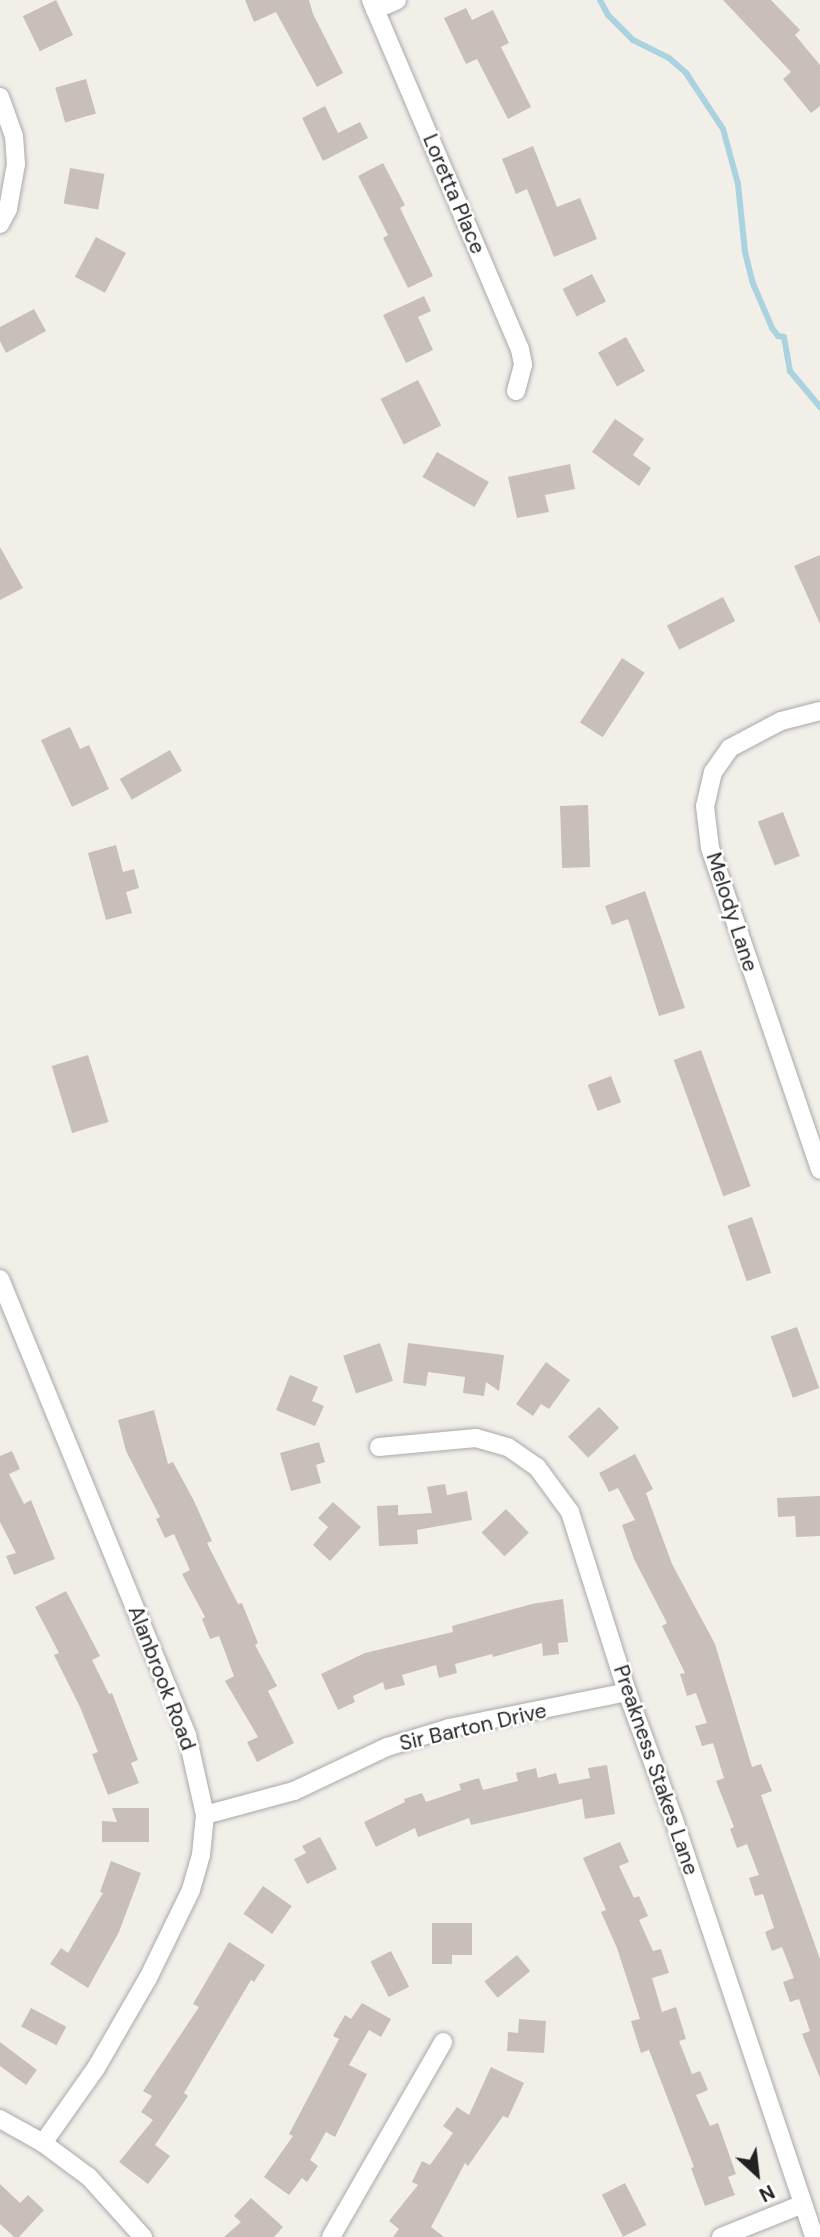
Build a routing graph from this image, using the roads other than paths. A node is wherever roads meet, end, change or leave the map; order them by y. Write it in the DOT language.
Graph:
graph roads {
  1 [pos="397,0"];
  2 [pos="373,5"];
  3 [pos="0,96"];
  4 [pos="0,224"];
  5 [pos="516,391"];
  6 [pos="820,711"];
  7 [pos="820,1170"];
  8 [pos="0,1279"];
  9 [pos="379,1447"];
  10 [pos="627,1692"];
  11 [pos="205,1815"];
  12 [pos="443,2042"];
  13 [pos="0,2119"];
  14 [pos="43,2143"];
  15 [pos="803,2204"];
  16 [pos="143,2237"];
  17 [pos="331,2237"];
  18 [pos="721,2237"];
  19 [pos="814,2237"];
  1 -- 2 [label="street"];
  2 -- 5 [label="street, Loretta Place"];
  3 -- 4 [label="street"];
  6 -- 7 [label="street, Melody Lane"];
  8 -- 11 [label="street, Alanbrook Road"];
  9 -- 10 [label="street, Preakness Stakes Lane"];
  10 -- 11 [label="street, Sir Barton Drive"];
  10 -- 15 [label="street, Preakness Stakes Lane"];
  11 -- 14 [label="street, Alanbrook Road"];
  12 -- 17 [label="street"];
  13 -- 14 [label="street"];
  14 -- 16 [label="street"];
  15 -- 18 [label="street"];
  15 -- 19 [label="street, Preakness Stakes Lane"];
}
